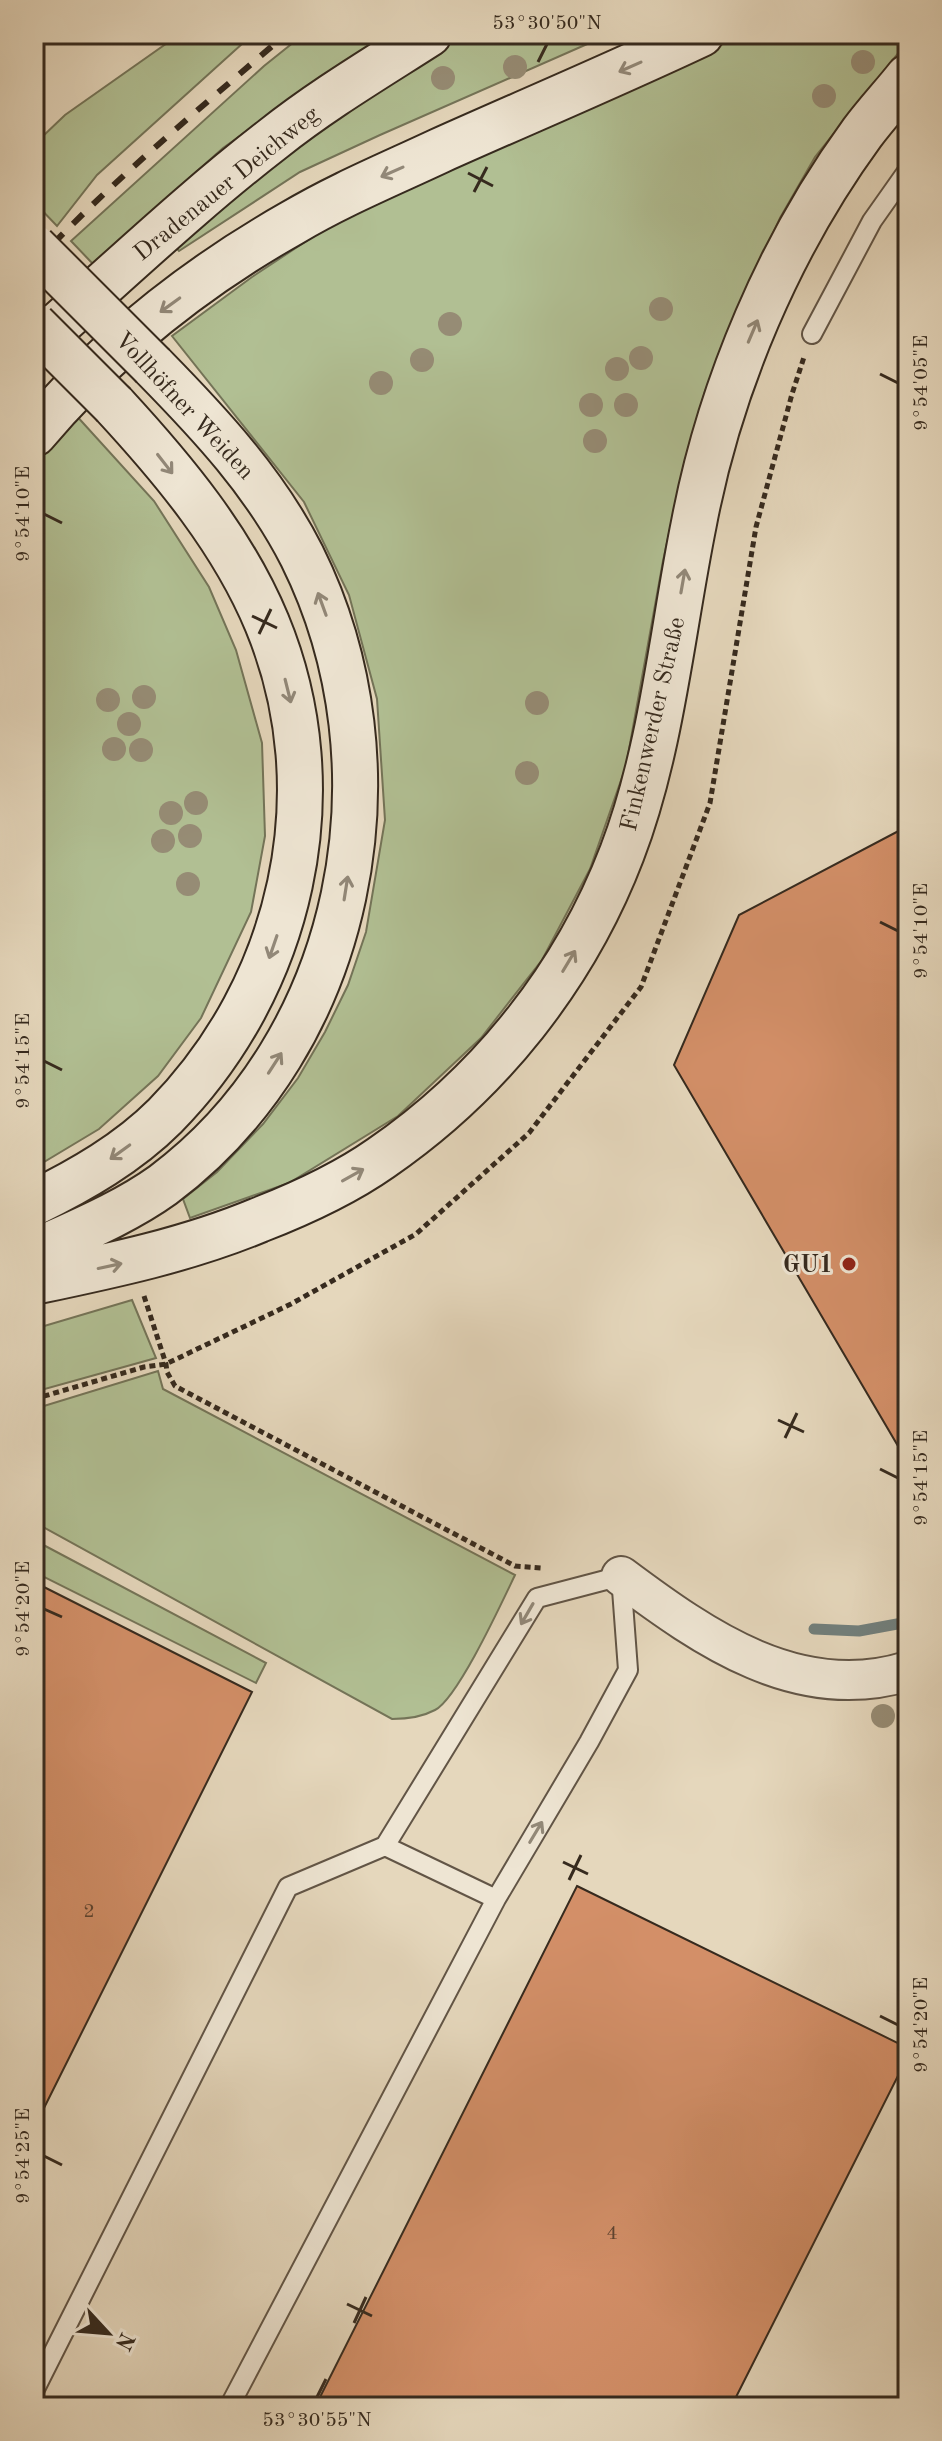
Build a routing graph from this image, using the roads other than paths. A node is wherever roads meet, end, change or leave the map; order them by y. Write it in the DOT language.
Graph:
graph roads {
  1 [pos="429,34"];
  2 [pos="701,34"];
  3 [pos="908,77"];
  4 [pos="908,170"];
  5 [pos="34,247"];
  6 [pos="34,325"];
  7 [pos="812,334"];
  8 [pos="34,346"];
  9 [pos="34,434"];
  10 [pos="34,1203"];
  11 [pos="34,1252"];
  12 [pos="34,1282"];
  13 [pos="621,1576"];
  14 [pos="908,1671"];
  15 [pos="385,1846"];
  16 [pos="496,1899"];
  17 [pos="34,2391"];
  18 [pos="229,2407"];
  1 -- 8 [label="main road, Dradenauer Deichweg"];
  2 -- 9 [label="main road, one-way"];
  12 -- 3 [label="main road, Finkenwerder Straße, one-way"];
  4 -- 7 [label="lane"];
  11 -- 5 [label="main road, Vollhöfner Weiden, one-way, bridge"];
  6 -- 10 [label="main road, one-way, bridge"];
  13 -- 14 [label="street"];
  13 -- 15 [label="lane, one-way"];
  16 -- 13 [label="lane, one-way"];
  15 -- 16 [label="lane"];
  15 -- 17 [label="lane"];
  16 -- 18 [label="lane"];
}
